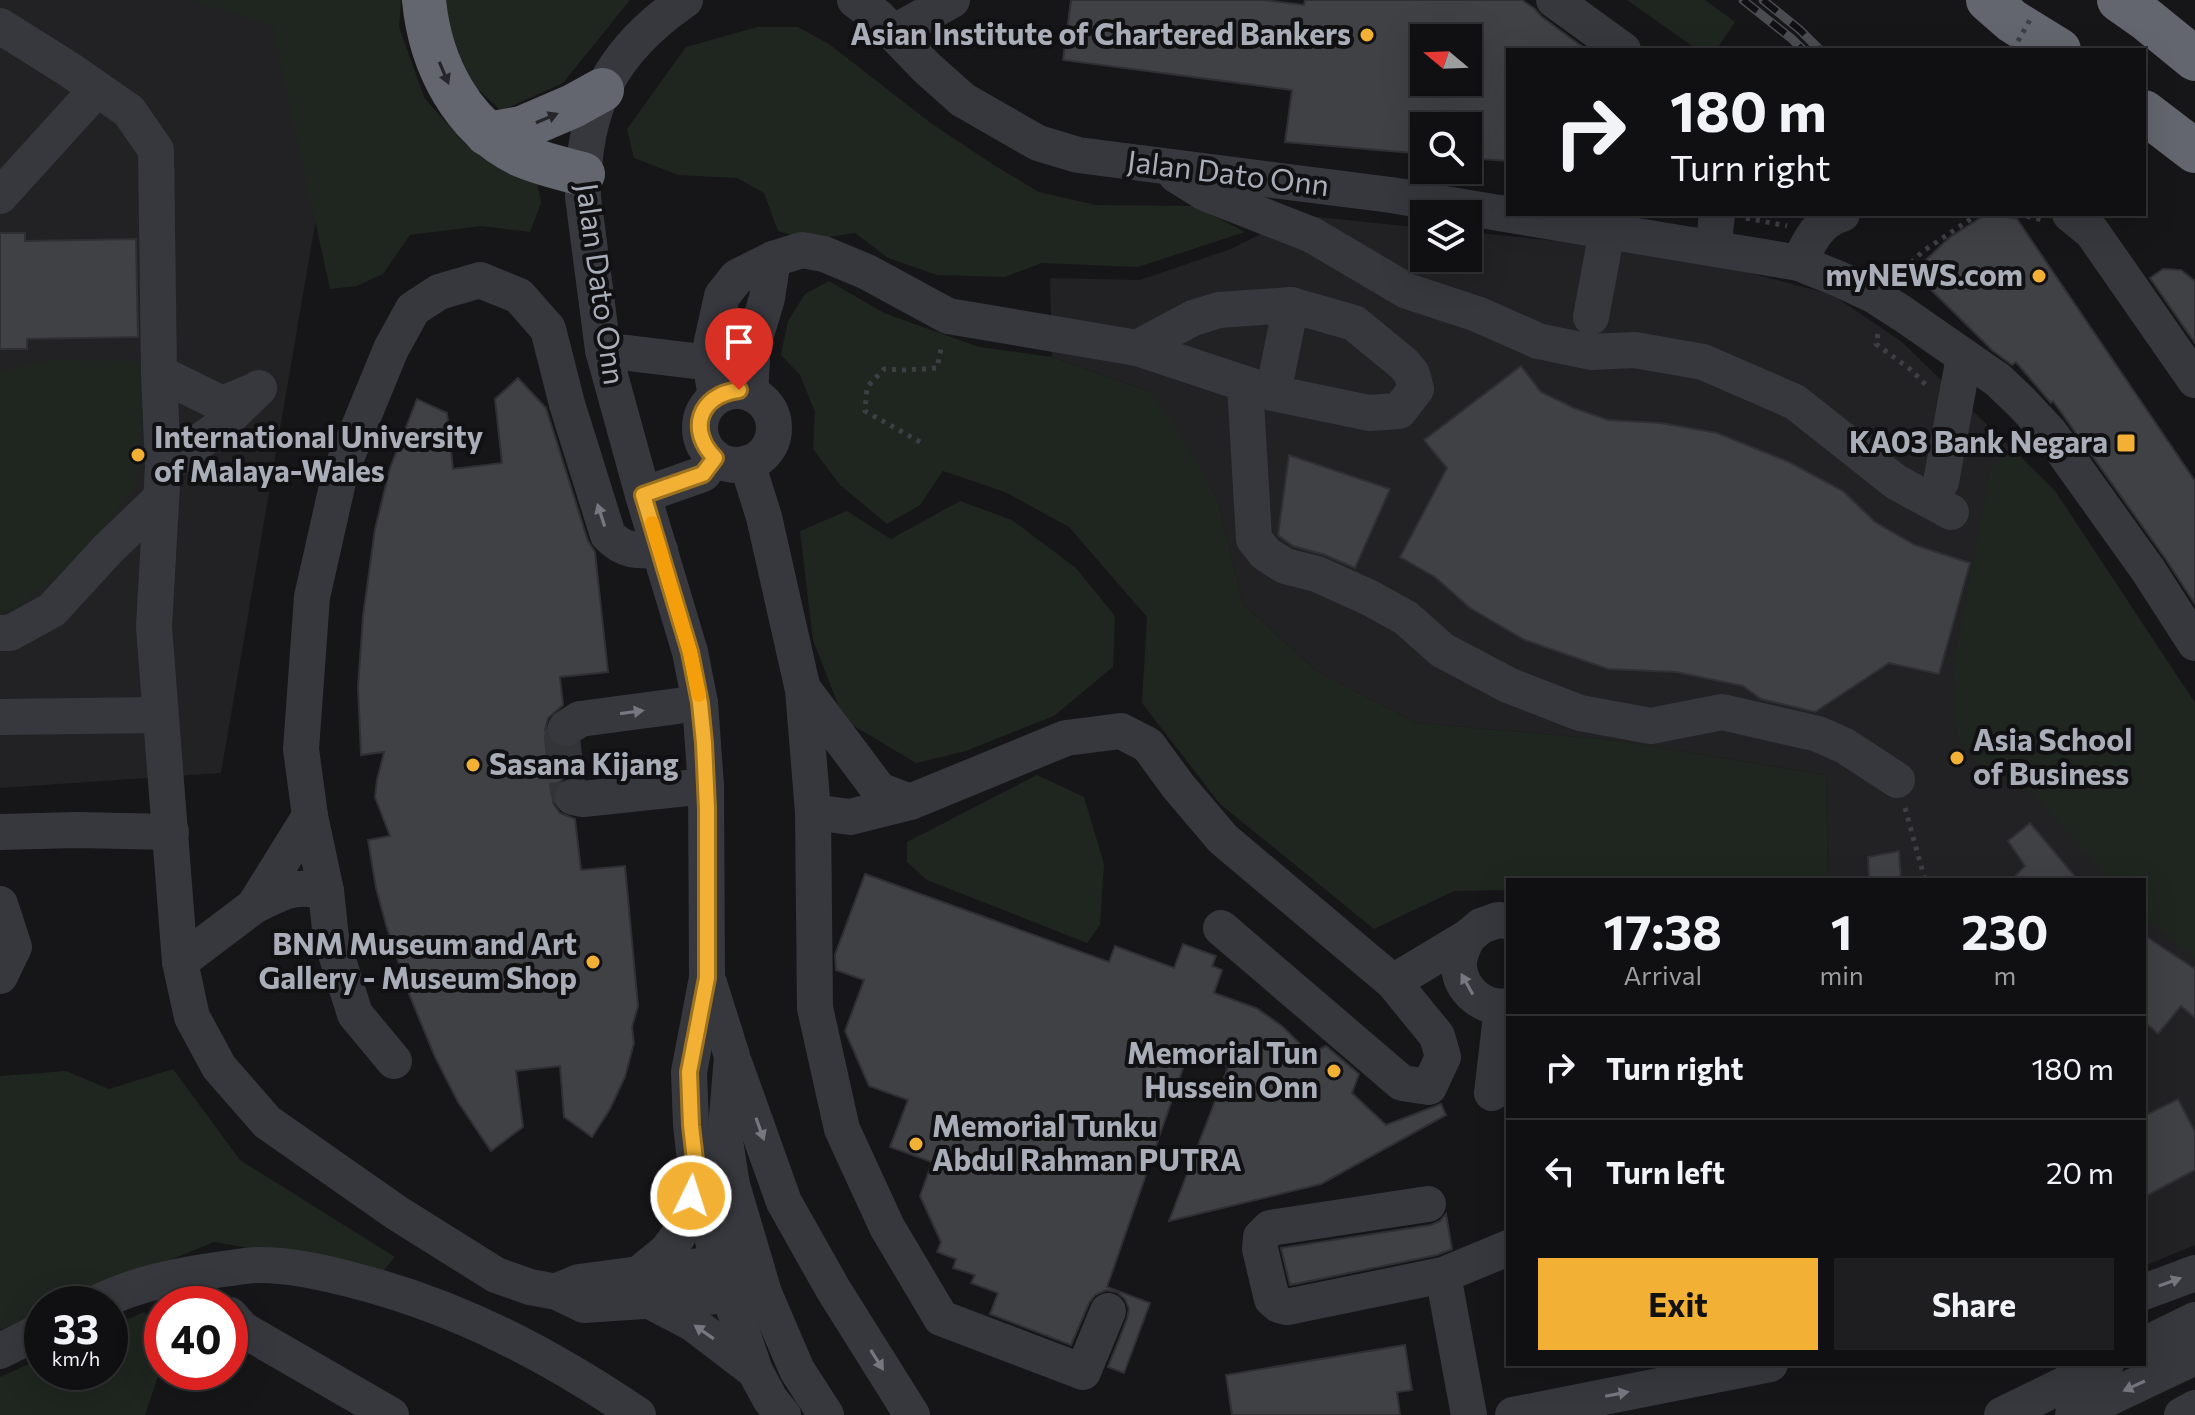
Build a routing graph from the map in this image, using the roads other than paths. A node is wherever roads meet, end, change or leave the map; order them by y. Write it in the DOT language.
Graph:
graph roads {
  1 [pos="424,0"];
  2 [pos="685,0"];
  3 [pos="855,0"];
  4 [pos="952,0"];
  5 [pos="1554,0"];
  6 [pos="1964,0"];
  7 [pos="2132,9"];
  8 [pos="0,26"];
  9 [pos="2021,28"];
  10 [pos="893,33"];
  11 [pos="1620,48"];
  12 [pos="2195,50"];
  13 [pos="2195,59"];
  14 [pos="97,89"];
  15 [pos="602,90"];
  16 [pos="2146,106"];
  17 [pos="2146,114"];
  18 [pos="487,134"];
  19 [pos="2195,138"];
  20 [pos="2195,151"];
  21 [pos="1161,166"];
  22 [pos="583,174"];
  23 [pos="0,196"];
  24 [pos="1506,214"];
  25 [pos="1517,216"];
  26 [pos="1835,216"];
  27 [pos="2072,216"];
  28 [pos="1607,231"];
  29 [pos="1716,232"];
  30 [pos="1799,263"];
  31 [pos="1291,305"];
  32 [pos="1591,317"];
  33 [pos="1137,348"];
  34 [pos="603,350"];
  35 [pos="1964,357"];
  36 [pos="159,373"];
  37 [pos="732,378"];
  38 [pos="2195,380"];
  39 [pos="1259,388"];
  40 [pos="615,392"];
  41 [pos="567,404"];
  42 [pos="731,461"];
  43 [pos="162,483"];
  44 [pos="643,495"];
  45 [pos="108,549"];
  46 [pos="660,550"];
  47 [pos="158,573"];
  48 [pos="0,633"];
  49 [pos="2195,643"];
  50 [pos="803,690"];
  51 [pos="700,703"];
  52 [pos="160,715"];
  53 [pos="0,717"];
  54 [pos="566,728"];
  55 [pos="1897,780"];
  56 [pos="706,786"];
  57 [pos="573,797"];
  58 [pos="910,802"];
  59 [pos="813,812"];
  60 [pos="310,816"];
  61 [pos="0,832"];
  62 [pos="171,832"];
  63 [pos="326,891"];
  64 [pos="0,904"];
  65 [pos="254,906"];
  66 [pos="1506,921"];
  67 [pos="1221,928"];
  68 [pos="1468,937"];
  69 [pos="180,962"];
  70 [pos="0,976"];
  71 [pos="707,978"];
  72 [pos="1393,982"];
  73 [pos="1505,1006"];
  74 [pos="732,1056"];
  75 [pos="394,1061"];
  76 [pos="1492,1093"];
  77 [pos="697,1178"];
  78 [pos="1428,1204"];
  79 [pos="1506,1249"];
  80 [pos="194,1273"];
  81 [pos="2195,1273"];
  82 [pos="1443,1275"];
  83 [pos="742,1278"];
  84 [pos="205,1286"];
  85 [pos="644,1287"];
  86 [pos="128,1290"];
  87 [pos="2146,1291"];
  88 [pos="1108,1311"];
  89 [pos="2195,1320"];
  90 [pos="248,1332"];
  91 [pos="24,1339"];
  92 [pos="2146,1344"];
  93 [pos="0,1351"];
  94 [pos="2195,1357"];
  95 [pos="1760,1366"];
  96 [pos="2102,1366"];
  97 [pos="769,1400"];
  98 [pos="2195,1408"];
  99 [pos="391,1415"];
  100 [pos="638,1415"];
  101 [pos="826,1415"];
  102 [pos="912,1415"];
  103 [pos="1469,1415"];
  104 [pos="1513,1415"];
  105 [pos="2002,1415"];
  106 [pos="2073,1415"];
  107 [pos="2182,1415"];
  1 -- 18 [label="highway, one-way"];
  2 -- 15 [label="street, Jalan Dato Onn"];
  3 -- 10 [label="street, Jalan Dato Onn"];
  4 -- 10 [label="street"];
  5 -- 11 [label="street"];
  6 -- 9 [label="highway"];
  7 -- 12 [label="highway"];
  7 -- 13 [label="highway"];
  8 -- 14 [label="street"];
  10 -- 21 [label="street, Jalan Dato Onn"];
  14 -- 23 [label="street"];
  14 -- 36 [label="street"];
  18 -- 15 [label="highway, one-way"];
  15 -- 22 [label="street, Jalan Dato Onn"];
  16 -- 19 [label="highway"];
  17 -- 20 [label="highway"];
  18 -- 22 [label="highway"];
  21 -- 24 [label="street, Jalan Dato Onn"];
  21 -- 35 [label="street"];
  22 -- 34 [label="street, Jalan Dato Onn"];
  25 -- 28 [label="street, Jalan Dato Onn"];
  26 -- 30 [label="street"];
  27 -- 38 [label="street"];
  28 -- 29 [label="street, Jalan Dato Onn"];
  28 -- 32 [label="street"];
  29 -- 30 [label="street, Jalan Dato Onn"];
  30 -- 35 [label="street, Jalan Dato Onn"];
  31 -- 33 [label="street"];
  31 -- 39 [label="street"];
  31 -- 39 [label="street"];
  33 -- 37 [label="street"];
  33 -- 39 [label="street"];
  34 -- 37 [label="street"];
  34 -- 40 [label="street, Jalan Dato Onn"];
  35 -- 49 [label="street, Jalan Dato Onn"];
  36 -- 43 [label="street"];
  36 -- 43 [label="street"];
  37 -- 42 [label="street"];
  37 -- 42 [label="street"];
  39 -- 55 [label="street"];
  40 -- 41 [label="street"];
  40 -- 44 [label="street, Jalan Dato Onn"];
  46 -- 41 [label="street, one-way"];
  41 -- 60 [label="street"];
  42 -- 44 [label="street"];
  42 -- 50 [label="street"];
  43 -- 45 [label="street"];
  43 -- 47 [label="street"];
  44 -- 46 [label="street, Jalan Dato Onn"];
  45 -- 47 [label="street"];
  45 -- 48 [label="street"];
  46 -- 51 [label="street, Jalan Dato Onn"];
  47 -- 52 [label="street"];
  50 -- 58 [label="street"];
  50 -- 59 [label="street"];
  54 -- 51 [label="street, one-way"];
  51 -- 56 [label="street, Jalan Dato Onn"];
  52 -- 53 [label="street"];
  52 -- 62 [label="street"];
  56 -- 57 [label="street"];
  56 -- 71 [label="street, Jalan Dato Onn"];
  58 -- 59 [label="street"];
  58 -- 72 [label="street"];
  59 -- 88 [label="street"];
  60 -- 63 [label="street"];
  60 -- 65 [label="street"];
  61 -- 62 [label="street"];
  62 -- 69 [label="street"];
  63 -- 65 [label="street"];
  63 -- 75 [label="street"];
  64 -- 70 [label="street"];
  65 -- 69 [label="street"];
  66 -- 68 [label="street"];
  67 -- 72 [label="street"];
  68 -- 72 [label="street"];
  73 -- 68 [label="street, one-way"];
  69 -- 85 [label="street"];
  71 -- 74 [label="street, Jalan Dato Onn"];
  71 -- 77 [label="street, Jalan Dato Onn"];
  73 -- 76 [label="street"];
  74 -- 83 [label="street, Jalan Dato Onn"];
  74 -- 102 [label="street, one-way"];
  77 -- 83 [label="street, Jalan Dato Onn"];
  77 -- 85 [label="street"];
  78 -- 82 [label="street"];
  79 -- 82 [label="street"];
  80 -- 84 [label="street"];
  80 -- 86 [label="street"];
  80 -- 100 [label="street"];
  87 -- 81 [label="street, one-way"];
  82 -- 103 [label="street"];
  83 -- 85 [label="street"];
  83 -- 97 [label="street"];
  83 -- 101 [label="street"];
  97 -- 85 [label="street, one-way"];
  89 -- 92 [label="street"];
  90 -- 99 [label="street"];
  91 -- 93 [label="street"];
  94 -- 106 [label="street, one-way"];
  104 -- 95 [label="street, one-way"];
  96 -- 105 [label="street"];
  98 -- 107 [label="street"];
}
